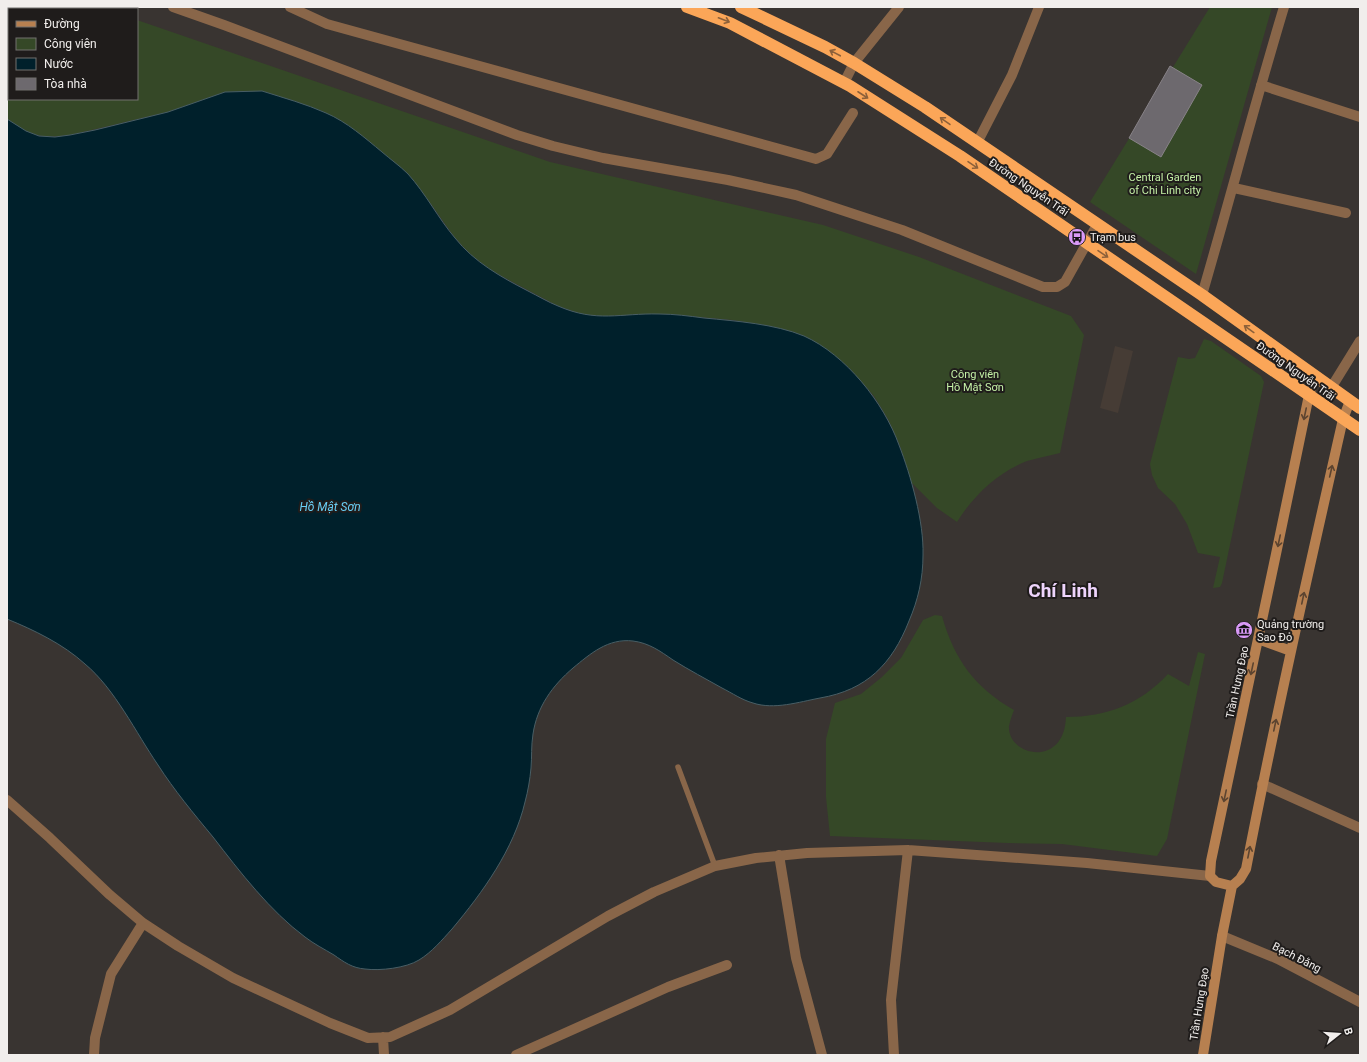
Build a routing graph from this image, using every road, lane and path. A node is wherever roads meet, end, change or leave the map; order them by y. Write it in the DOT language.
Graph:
graph roads {
  1 [pos="173,7"];
  2 [pos="290,7"];
  3 [pos="687,7"];
  4 [pos="741,7"];
  5 [pos="899,7"];
  6 [pos="1039,7"];
  7 [pos="1284,7"];
  8 [pos="854,63"];
  9 [pos="844,83"];
  10 [pos="1261,84"];
  11 [pos="853,113"];
  12 [pos="1360,117"];
  13 [pos="977,143"];
  14 [pos="1234,188"];
  15 [pos="1346,212"];
  16 [pos="1097,225"];
  17 [pos="1087,243"];
  18 [pos="1202,295"];
  19 [pos="1360,341"];
  20 [pos="1315,376"];
  21 [pos="1331,388"];
  22 [pos="1309,395"];
  23 [pos="1350,401"];
  24 [pos="1360,408"];
  25 [pos="1343,419"];
  26 [pos="1360,430"];
  27 [pos="1258,639"];
  28 [pos="1291,651"];
  29 [pos="678,767"];
  30 [pos="1262,784"];
  31 [pos="7,800"];
  32 [pos="1360,828"];
  33 [pos="908,850"];
  34 [pos="779,855"];
  35 [pos="715,866"];
  36 [pos="1210,876"];
  37 [pos="1232,886"];
  38 [pos="144,923"];
  39 [pos="1222,936"];
  40 [pos="727,965"];
  41 [pos="1360,1002"];
  42 [pos="383,1037"];
  43 [pos="94,1055"];
  44 [pos="384,1055"];
  45 [pos="516,1055"];
  46 [pos="822,1055"];
  47 [pos="894,1055"];
  48 [pos="1203,1055"];
  1 -- 17 [label="street"];
  2 -- 11 [label="street"];
  3 -- 9 [label="highway, Đường Nguyễn Trãi, one-way"];
  8 -- 4 [label="highway, Đường Nguyễn Trãi, one-way"];
  5 -- 8 [label="street"];
  6 -- 13 [label="street"];
  7 -- 10 [label="street"];
  8 -- 9 [label="street"];
  13 -- 8 [label="highway, Đường Nguyễn Trãi, one-way"];
  9 -- 17 [label="highway, Đường Nguyễn Trãi, one-way"];
  10 -- 12 [label="street"];
  10 -- 14 [label="street"];
  13 -- 16 [label="highway, Đường Nguyễn Trãi"];
  14 -- 15 [label="street"];
  14 -- 18 [label="street"];
  16 -- 17 [label="street"];
  16 -- 18 [label="highway, Đường Nguyễn Trãi"];
  17 -- 22 [label="highway, Đường Nguyễn Trãi, one-way"];
  20 -- 18 [label="highway, Đường Nguyễn Trãi, one-way"];
  19 -- 21 [label="street"];
  20 -- 21 [label="highway, Đường Nguyễn Trãi"];
  20 -- 22 [label="street, Trần Hưng Đạo"];
  21 -- 23 [label="highway, Đường Nguyễn Trãi"];
  22 -- 25 [label="highway, Đường Nguyễn Trãi"];
  22 -- 27 [label="street, Trần Hưng Đạo, one-way"];
  23 -- 24 [label="highway, Đường Nguyễn Trãi"];
  23 -- 25 [label="street"];
  25 -- 26 [label="highway, Đường Nguyễn Trãi"];
  28 -- 25 [label="street, one-way"];
  27 -- 28 [label="street"];
  27 -- 36 [label="street, Trần Hưng Đạo, one-way"];
  30 -- 28 [label="street, one-way"];
  29 -- 35 [label="lane"];
  30 -- 32 [label="street"];
  37 -- 30 [label="street, one-way"];
  31 -- 38 [label="street"];
  33 -- 34 [label="street"];
  33 -- 36 [label="street"];
  33 -- 47 [label="street"];
  34 -- 35 [label="street"];
  34 -- 46 [label="street"];
  35 -- 42 [label="street"];
  36 -- 37 [label="street"];
  37 -- 39 [label="street, Trần Hưng Đạo"];
  38 -- 42 [label="street"];
  38 -- 43 [label="street"];
  39 -- 41 [label="street, Bạch Đằng"];
  39 -- 48 [label="street, Trần Hưng Đạo"];
  40 -- 45 [label="street"];
  42 -- 44 [label="street"];
}
